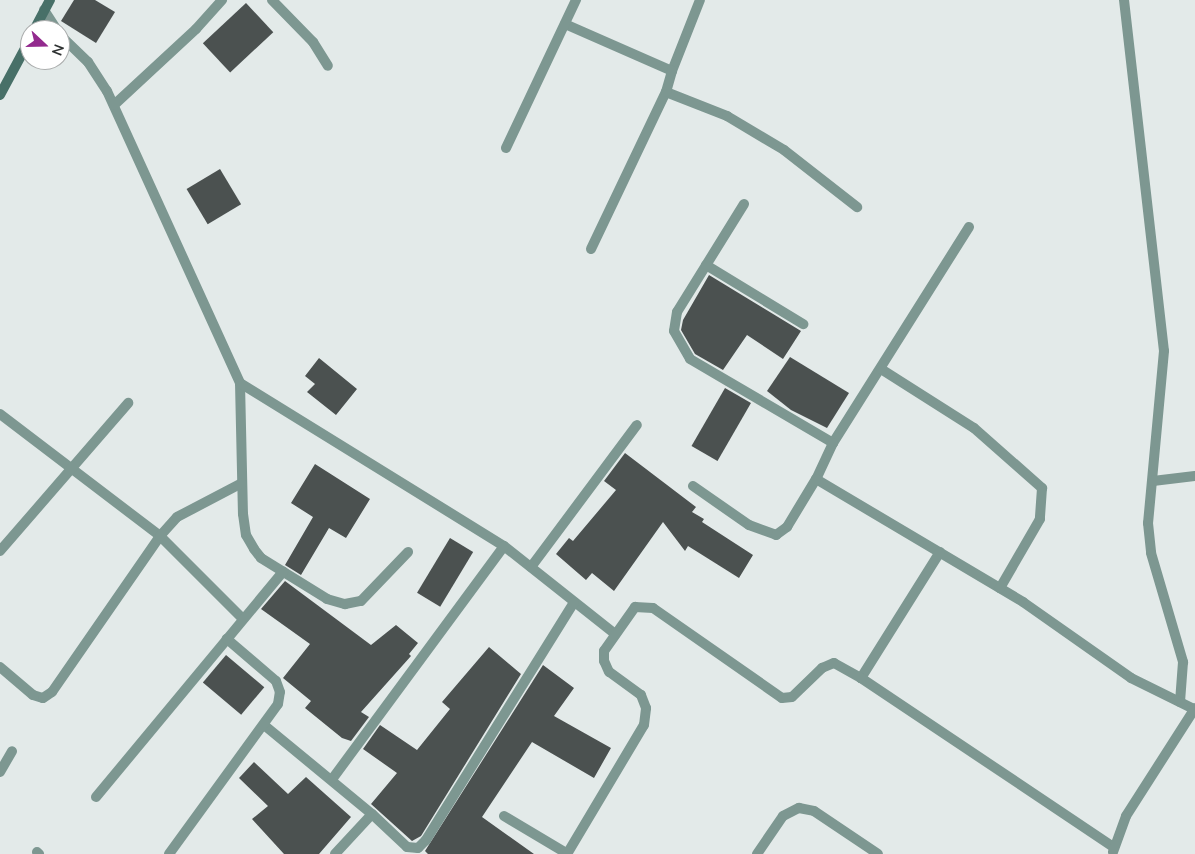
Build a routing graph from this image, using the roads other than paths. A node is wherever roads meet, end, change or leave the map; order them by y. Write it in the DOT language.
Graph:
graph roads {
  1 [pos="50,0"];
  2 [pos="222,0"];
  3 [pos="272,0"];
  4 [pos="576,0"];
  5 [pos="700,0"];
  6 [pos="1124,0"];
  7 [pos="44,10"];
  8 [pos="39,20"];
  9 [pos="50,20"];
  10 [pos="565,24"];
  11 [pos="70,45"];
  12 [pos="20,57"];
  13 [pos="328,66"];
  14 [pos="672,71"];
  15 [pos="666,92"];
  16 [pos="0,94"];
  17 [pos="114,105"];
  18 [pos="506,148"];
  19 [pos="744,204"];
  20 [pos="857,207"];
  21 [pos="969,227"];
  22 [pos="591,249"];
  23 [pos="706,265"];
  24 [pos="804,324"];
  25 [pos="881,369"];
  26 [pos="240,383"];
  27 [pos="128,403"];
  28 [pos="0,414"];
  29 [pos="637,425"];
  30 [pos="833,443"];
  31 [pos="72,467"];
  32 [pos="1195,476"];
  33 [pos="816,479"];
  34 [pos="1152,481"];
  35 [pos="242,483"];
  36 [pos="693,486"];
  37 [pos="160,536"];
  38 [pos="504,546"];
  39 [pos="0,551"];
  40 [pos="408,552"];
  41 [pos="940,552"];
  42 [pos="531,567"];
  43 [pos="283,572"];
  44 [pos="1000,588"];
  45 [pos="574,602"];
  46 [pos="243,619"];
  47 [pos="615,634"];
  48 [pos="227,639"];
  49 [pos="0,667"];
  50 [pos="861,678"];
  51 [pos="1180,702"];
  52 [pos="1194,708"];
  53 [pos="264,725"];
  54 [pos="12,751"];
  55 [pos="0,772"];
  56 [pos="332,778"];
  57 [pos="96,797"];
  58 [pos="372,814"];
  59 [pos="504,816"];
  60 [pos="409,850"];
  61 [pos="1113,851"];
  62 [pos="169,854"];
  63 [pos="335,854"];
  64 [pos="566,854"];
  65 [pos="758,854"];
  66 [pos="878,854"];
  1 -- 7 [label="street"];
  2 -- 17 [label="street"];
  3 -- 13 [label="street"];
  4 -- 10 [label="street"];
  5 -- 14 [label="street"];
  6 -- 34 [label="street"];
  7 -- 8 [label="street"];
  7 -- 9 [label="street"];
  10 -- 14 [label="street"];
  10 -- 18 [label="street"];
  11 -- 17 [label="street"];
  12 -- 16 [label="street"];
  14 -- 15 [label="street"];
  15 -- 20 [label="street"];
  15 -- 22 [label="street"];
  17 -- 26 [label="street"];
  19 -- 23 [label="street"];
  21 -- 25 [label="street"];
  23 -- 24 [label="street"];
  23 -- 30 [label="street"];
  25 -- 30 [label="street"];
  25 -- 44 [label="street"];
  26 -- 35 [label="street"];
  26 -- 38 [label="street"];
  27 -- 31 [label="street"];
  28 -- 31 [label="street"];
  29 -- 42 [label="street"];
  30 -- 33 [label="street"];
  31 -- 37 [label="street"];
  31 -- 39 [label="street"];
  32 -- 34 [label="street"];
  33 -- 36 [label="street"];
  33 -- 41 [label="street"];
  34 -- 51 [label="street"];
  35 -- 37 [label="street"];
  35 -- 43 [label="street"];
  37 -- 46 [label="street"];
  37 -- 49 [label="street"];
  38 -- 42 [label="street"];
  38 -- 56 [label="street"];
  40 -- 43 [label="street"];
  41 -- 44 [label="street"];
  41 -- 50 [label="street"];
  42 -- 45 [label="street"];
  43 -- 46 [label="street"];
  44 -- 51 [label="street"];
  45 -- 47 [label="street"];
  45 -- 60 [label="street"];
  46 -- 48 [label="street"];
  47 -- 50 [label="street"];
  47 -- 64 [label="street"];
  48 -- 53 [label="street"];
  48 -- 57 [label="street"];
  50 -- 61 [label="street"];
  51 -- 52 [label="street"];
  52 -- 61 [label="street"];
  53 -- 56 [label="street"];
  53 -- 62 [label="street"];
  54 -- 55 [label="street"];
  56 -- 58 [label="street"];
  58 -- 60 [label="street"];
  58 -- 63 [label="street"];
  59 -- 64 [label="street"];
  65 -- 66 [label="street"];
}
